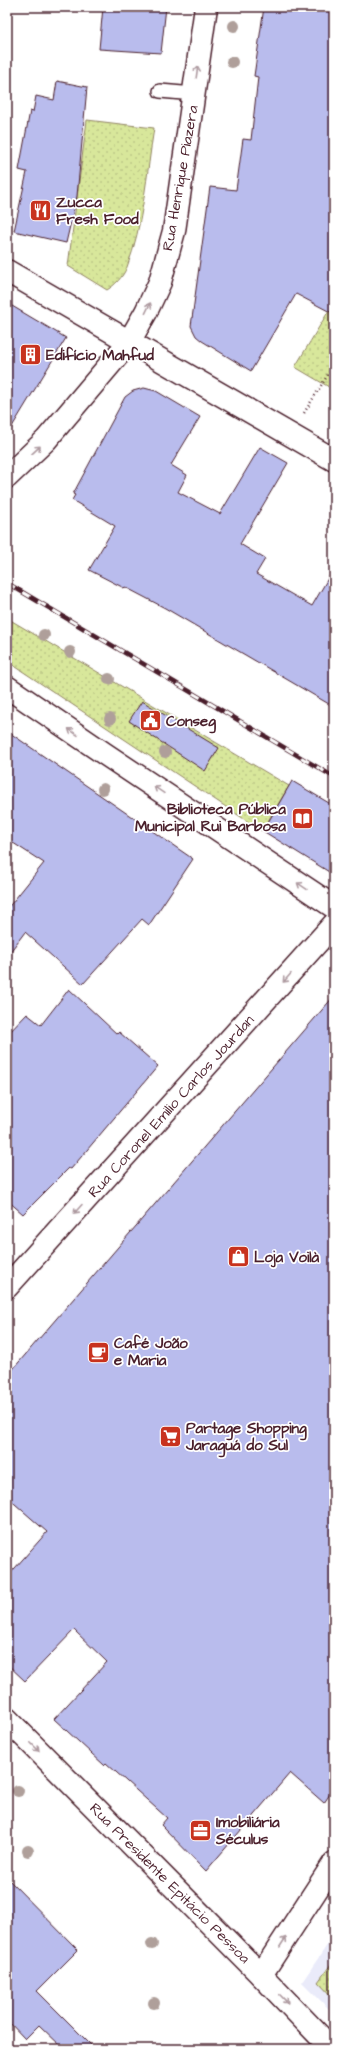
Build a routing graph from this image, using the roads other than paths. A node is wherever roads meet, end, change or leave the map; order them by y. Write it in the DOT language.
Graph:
graph roads {
  1 [pos="206,7"];
  2 [pos="160,91"];
  3 [pos="194,94"];
  4 [pos="7,271"];
  5 [pos="128,342"];
  6 [pos="334,460"];
  7 [pos="7,477"];
  8 [pos="7,686"];
  9 [pos="334,908"];
  10 [pos="334,924"];
  11 [pos="7,1287"];
  12 [pos="7,1720"];
  13 [pos="334,1863"];
  14 [pos="261,1975"];
  15 [pos="332,2049"];
  3 -- 1 [label="main road, Rua Henrique Piazera, one-way"];
  2 -- 3 [label="lane"];
  5 -- 3 [label="main road, Rua Henrique Piazera, one-way"];
  4 -- 5 [label="main road"];
  5 -- 6 [label="main road"];
  7 -- 5 [label="main road, Rua Henrique Piazera, one-way"];
  9 -- 8 [label="main road, one-way"];
  10 -- 11 [label="main road, Rua Coronel Emilio Carlos Jourdan, one-way"];
  12 -- 14 [label="main road, Rua Presidente Epitácio Pessoa, one-way"];
  14 -- 13 [label="main road, one-way"];
  14 -- 15 [label="main road, Rua Presidente Epitácio Pessoa, one-way"];
}
